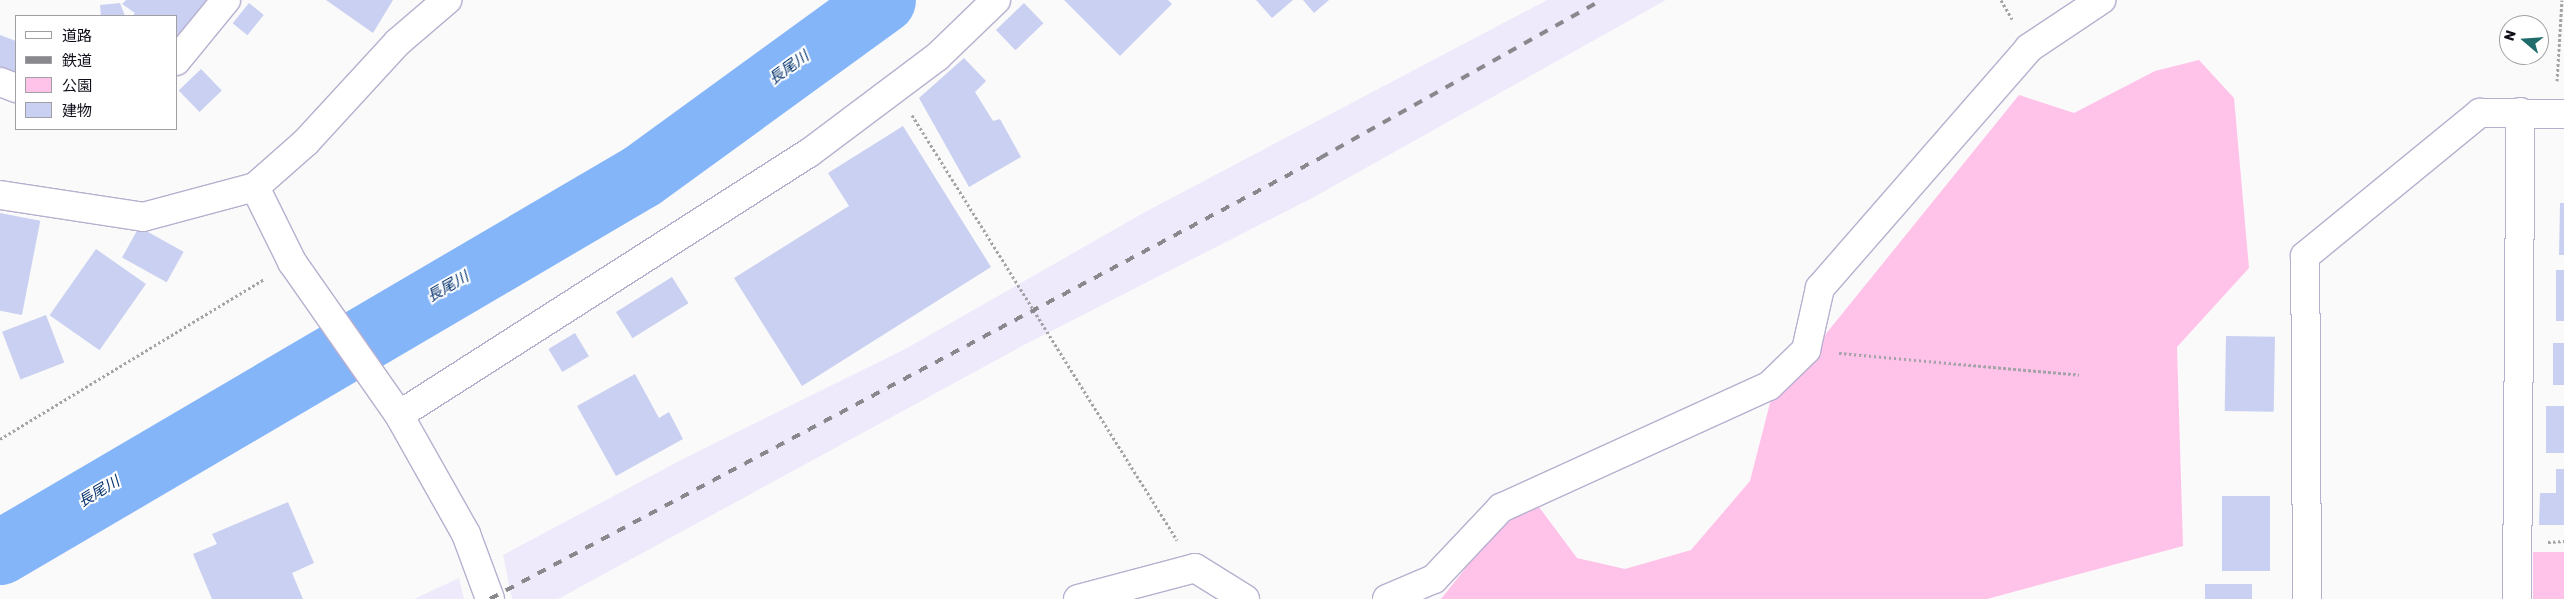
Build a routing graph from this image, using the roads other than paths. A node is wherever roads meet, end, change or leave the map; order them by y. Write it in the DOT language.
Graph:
graph roads {
  1 [pos="226,0"];
  2 [pos="447,0"];
  3 [pos="996,0"];
  4 [pos="2101,0"];
  5 [pos="178,59"];
  6 [pos="0,82"];
  7 [pos="15,88"];
  8 [pos="2520,112"];
  9 [pos="2560,114"];
  10 [pos="255,187"];
  11 [pos="0,196"];
  12 [pos="399,415"];
  13 [pos="490,599"];
  14 [pos="1078,599"];
  15 [pos="1245,599"];
  16 [pos="1387,599"];
  17 [pos="2307,599"];
  18 [pos="2517,599"];
  1 -- 5 [label="street"];
  2 -- 10 [label="street"];
  3 -- 12 [label="street"];
  4 -- 16 [label="street"];
  6 -- 7 [label="street"];
  8 -- 9 [label="street"];
  8 -- 17 [label="street"];
  8 -- 18 [label="street"];
  10 -- 11 [label="street"];
  10 -- 12 [label="street"];
  12 -- 13 [label="street"];
  14 -- 15 [label="street"];
}
